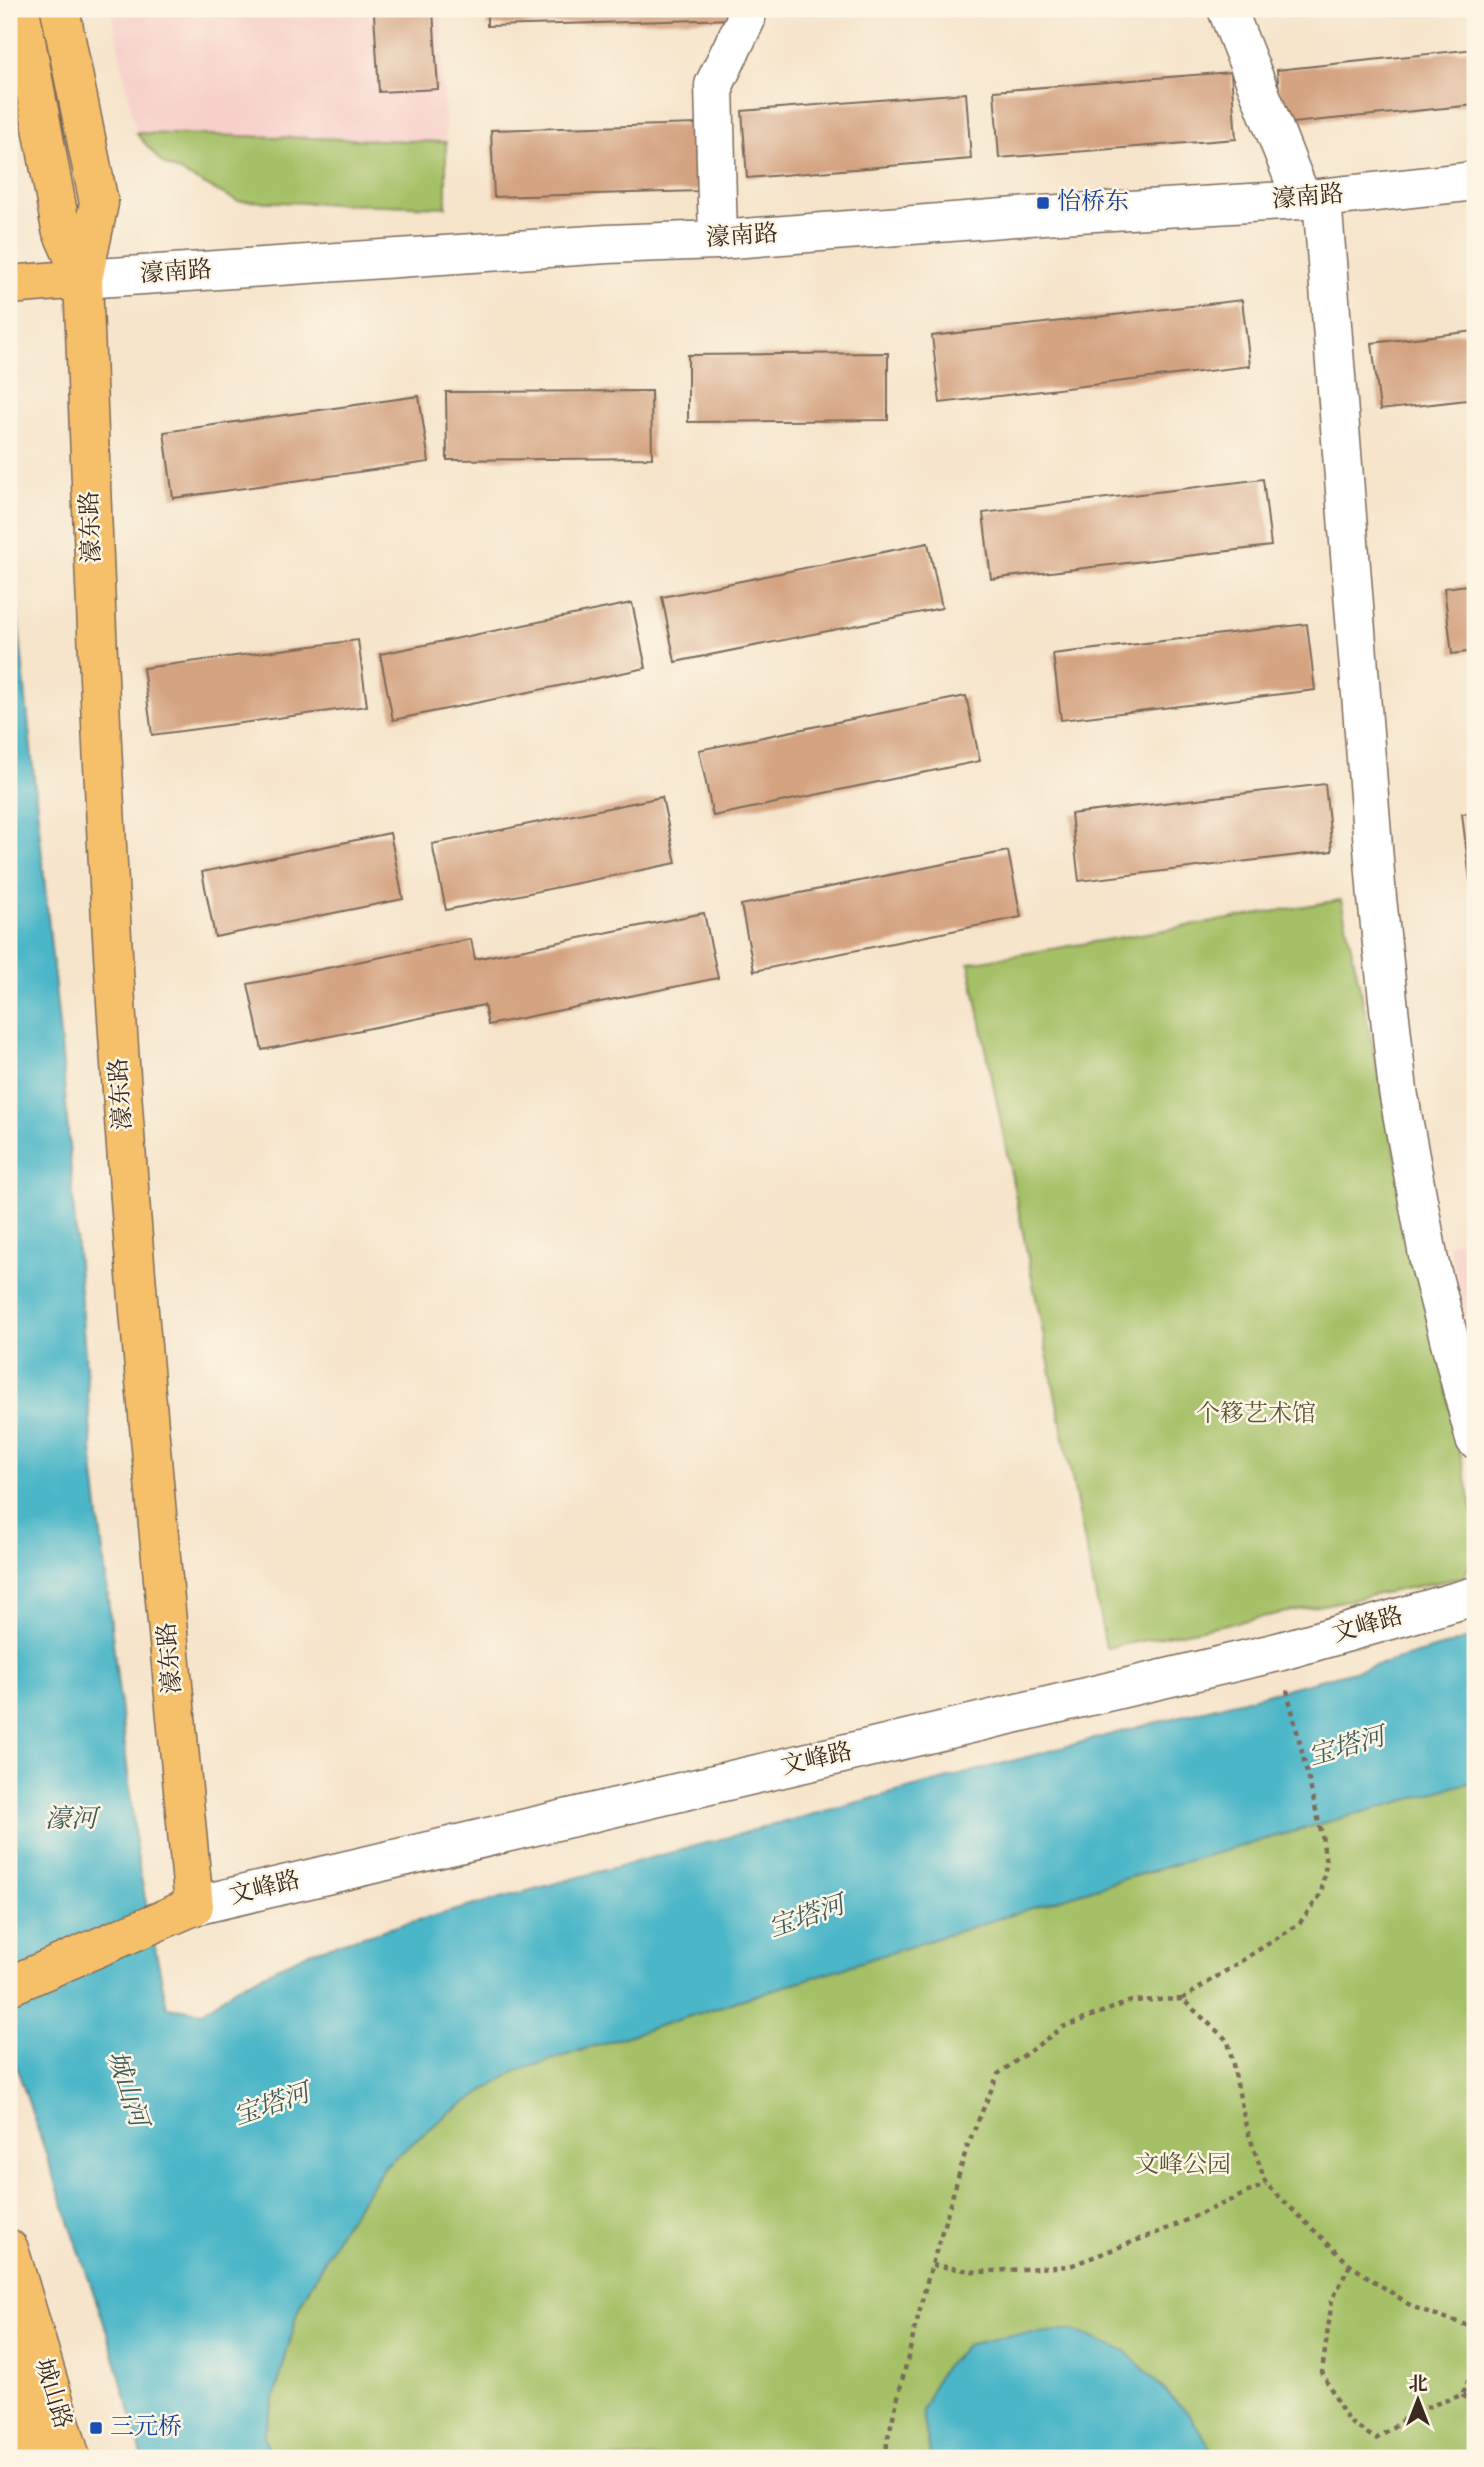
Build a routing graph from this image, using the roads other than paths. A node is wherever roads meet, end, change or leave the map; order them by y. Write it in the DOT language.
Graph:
graph roads {
  1 [pos="20,9"];
  2 [pos="60,9"];
  3 [pos="745,9"];
  4 [pos="1227,9"];
  5 [pos="1475,181"];
  6 [pos="1312,199"];
  7 [pos="718,240"];
  8 [pos="83,279"];
  9 [pos="9,285"];
  10 [pos="1475,1439"];
  11 [pos="1475,1596"];
  12 [pos="194,1906"];
  13 [pos="9,1986"];
  14 [pos="9,2249"];
  15 [pos="9,2357"];
  16 [pos="36,2458"];
  17 [pos="71,2458"];
  1 -- 8 [label="main road, 濠东路"];
  2 -- 8 [label="main road, 濠东路"];
  3 -- 7 [label="street"];
  4 -- 6 [label="street"];
  5 -- 6 [label="street, 濠南路"];
  6 -- 7 [label="street, 濠南路"];
  6 -- 10 [label="street"];
  7 -- 8 [label="street, 濠南路"];
  8 -- 9 [label="main road, 濠南路"];
  8 -- 12 [label="main road, 濠东路"];
  11 -- 12 [label="street, 文峰路"];
  12 -- 13 [label="main road, 文峰路"];
  14 -- 17 [label="main road, 城山路"];
  15 -- 16 [label="main road, 城山路"];
}
